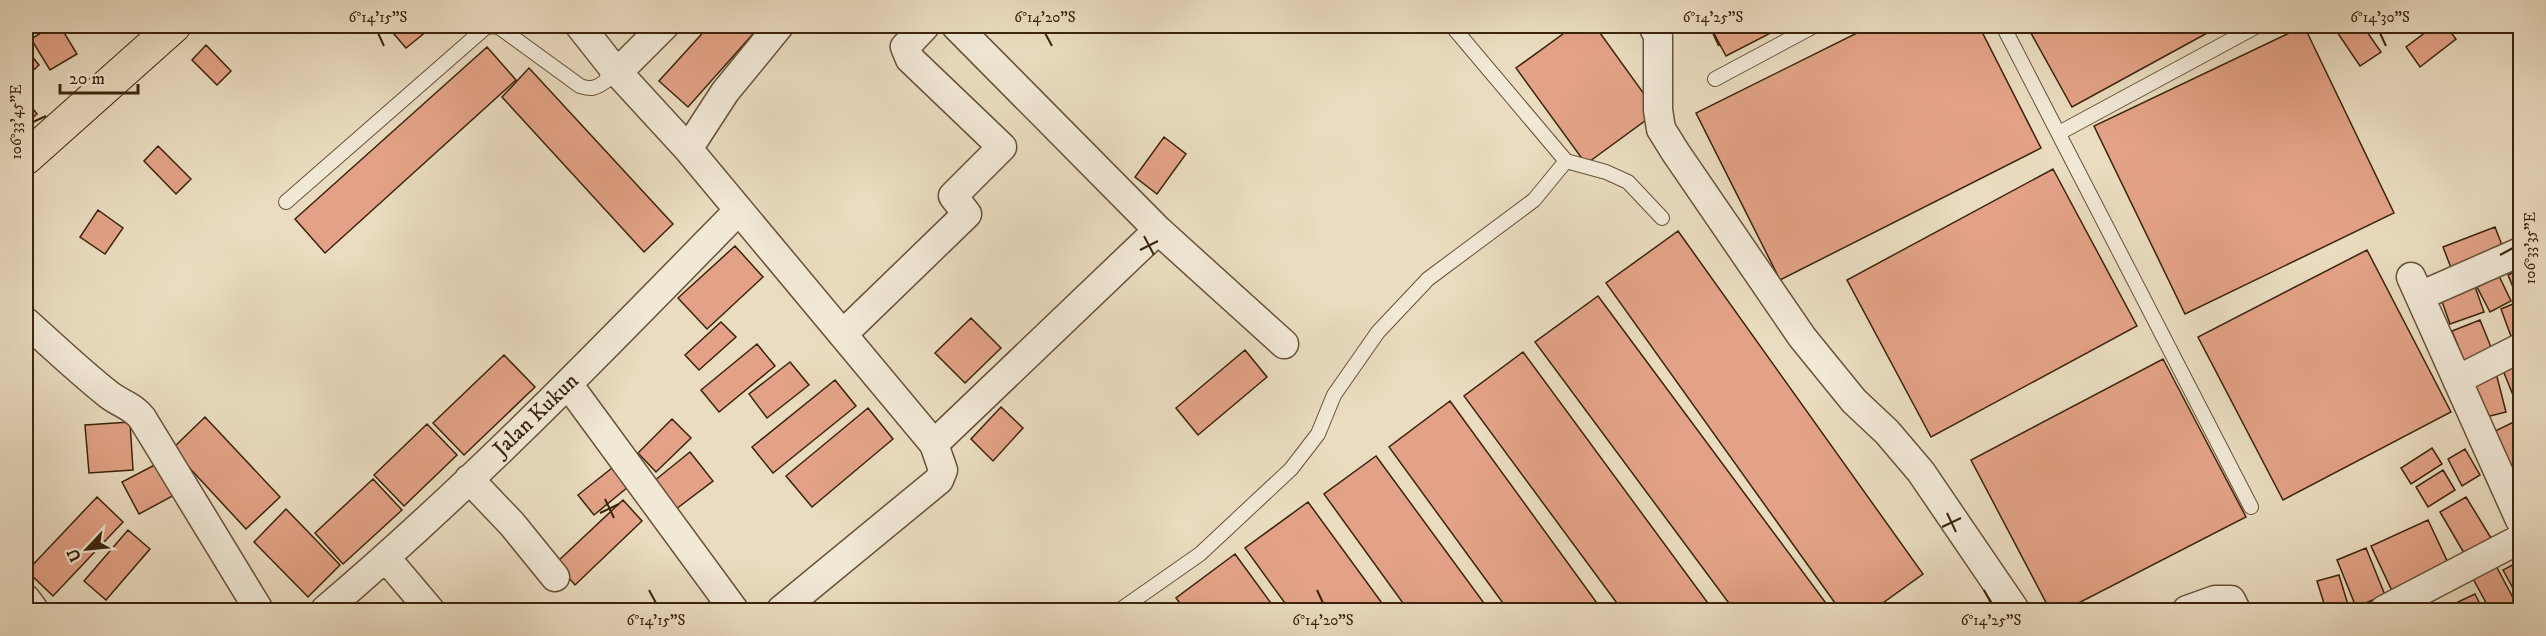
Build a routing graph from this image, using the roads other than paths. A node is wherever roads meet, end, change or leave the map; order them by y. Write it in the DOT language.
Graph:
graph roads {
  1 [pos="174,26"];
  2 [pos="580,26"];
  3 [pos="664,26"];
  4 [pos="779,26"];
  5 [pos="925,26"];
  6 [pos="956,26"];
  7 [pos="1452,26"];
  8 [pos="1653,26"];
  9 [pos="1814,26"];
  10 [pos="2003,26"];
  11 [pos="2257,26"];
  12 [pos="614,68"];
  13 [pos="1715,79"];
  14 [pos="2059,133"];
  15 [pos="688,149"];
  16 [pos="26,158"];
  17 [pos="1566,161"];
  18 [pos="286,202"];
  19 [pos="738,211"];
  20 [pos="1662,218"];
  21 [pos="1158,230"];
  22 [pos="2520,252"];
  23 [pos="26,322"];
  24 [pos="843,334"];
  25 [pos="1284,344"];
  26 [pos="2520,348"];
  27 [pos="2457,380"];
  28 [pos="568,384"];
  29 [pos="934,444"];
  30 [pos="469,479"];
  31 [pos="2251,507"];
  32 [pos="2520,520"];
  33 [pos="2520,539"];
  34 [pos="386,558"];
  35 [pos="555,576"];
  36 [pos="26,599"];
  37 [pos="34,610"];
  38 [pos="259,610"];
  39 [pos="325,610"];
  40 [pos="430,610"];
  41 [pos="734,610"];
  42 [pos="781,610"];
  43 [pos="1120,610"];
  44 [pos="2015,610"];
  45 [pos="2187,610"];
  46 [pos="2236,610"];
  47 [pos="2384,610"];
  1 -- 16 [label="main road"];
  2 -- 12 [label="street"];
  3 -- 12 [label="street"];
  4 -- 15 [label="street"];
  5 -- 24 [label="street"];
  6 -- 21 [label="street"];
  7 -- 17 [label="lane"];
  8 -- 44 [label="street"];
  9 -- 13 [label="lane"];
  10 -- 14 [label="lane"];
  11 -- 14 [label="lane"];
  12 -- 15 [label="street"];
  12 -- 18 [label="lane"];
  14 -- 31 [label="lane"];
  15 -- 19 [label="street"];
  17 -- 20 [label="lane"];
  17 -- 43 [label="lane"];
  19 -- 24 [label="street"];
  19 -- 28 [label="street, Jalan Kukun"];
  21 -- 25 [label="street"];
  21 -- 29 [label="street"];
  22 -- 27 [label="street"];
  23 -- 38 [label="street"];
  24 -- 29 [label="street"];
  26 -- 27 [label="street"];
  27 -- 32 [label="street"];
  28 -- 30 [label="street, Jalan Kukun"];
  28 -- 41 [label="street"];
  29 -- 42 [label="street"];
  30 -- 34 [label="street, Jalan Kukun"];
  30 -- 35 [label="street"];
  33 -- 47 [label="street"];
  34 -- 39 [label="street, Jalan Kukun"];
  34 -- 40 [label="street"];
  36 -- 37 [label="street"];
  45 -- 46 [label="street"];
}
